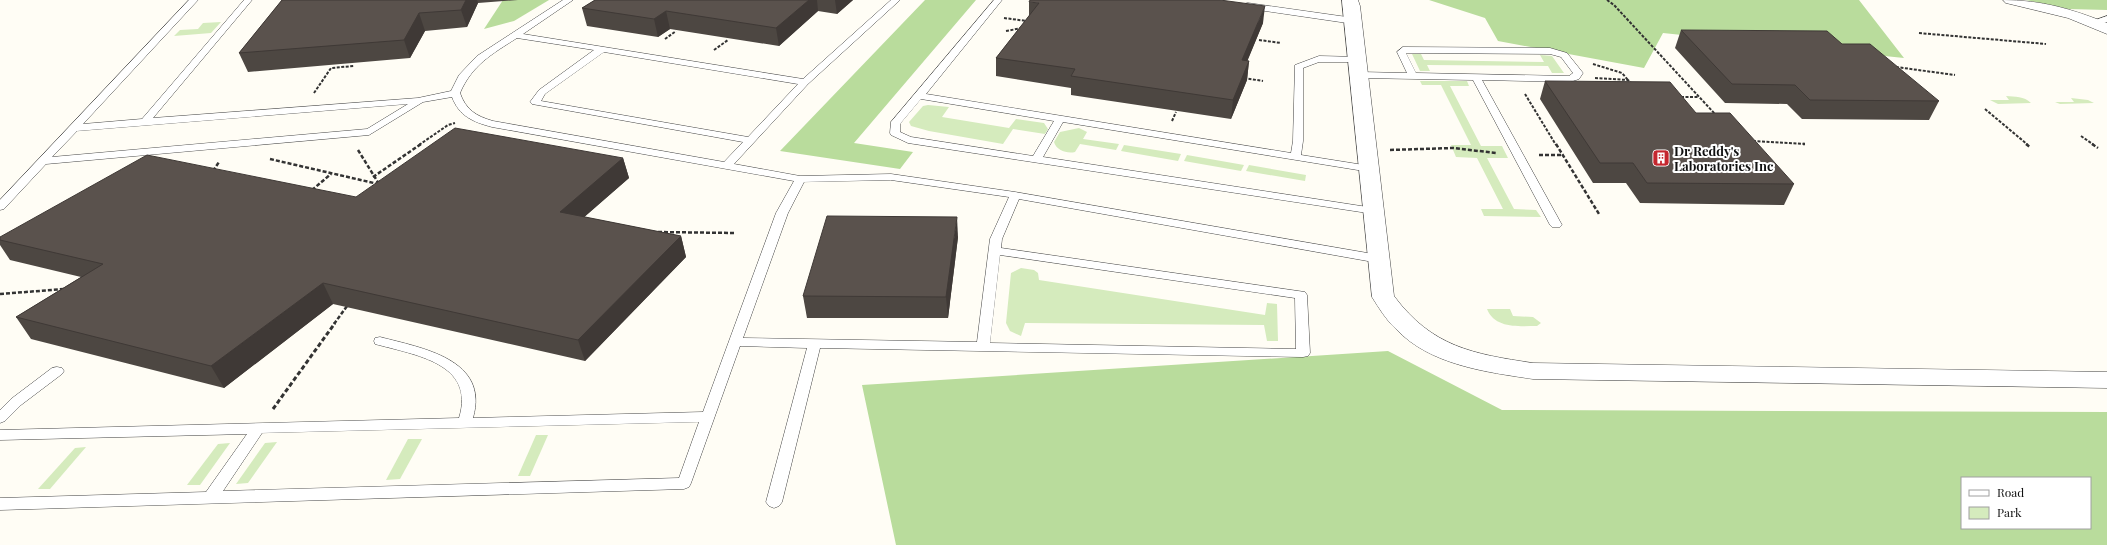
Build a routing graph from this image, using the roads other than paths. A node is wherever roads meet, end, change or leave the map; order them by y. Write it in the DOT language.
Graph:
graph roads {
  1 [pos="194,0"];
  2 [pos="248,0"];
  3 [pos="569,0"];
  4 [pos="896,0"];
  5 [pos="998,0"];
  6 [pos="2011,0"];
  7 [pos="1239,5"];
  8 [pos="1352,11"];
  9 [pos="2103,24"];
  10 [pos="516,35"];
  11 [pos="602,49"];
  12 [pos="1359,67"];
  13 [pos="1412,76"];
  14 [pos="1476,77"];
  15 [pos="805,82"];
  16 [pos="455,93"];
  17 [pos="919,96"];
  18 [pos="420,100"];
  19 [pos="1060,119"];
  20 [pos="144,123"];
  21 [pos="73,128"];
  22 [pos="750,140"];
  23 [pos="1295,157"];
  24 [pos="1368,159"];
  25 [pos="1036,160"];
  26 [pos="43,161"];
  27 [pos="726,166"];
  28 [pos="800,178"];
  29 [pos="1015,195"];
  30 [pos="0,207"];
  31 [pos="1374,211"];
  32 [pos="1556,225"];
  33 [pos="995,251"];
  34 [pos="1379,259"];
  35 [pos="380,341"];
  36 [pos="735,342"];
  37 [pos="814,344"];
  38 [pos="983,347"];
  39 [pos="57,372"];
  40 [pos="2107,380"];
  41 [pos="708,417"];
  42 [pos="0,418"];
  43 [pos="465,423"];
  44 [pos="258,429"];
  45 [pos="0,435"];
  46 [pos="210,498"];
  47 [pos="774,502"];
  48 [pos="0,504"];
  1 -- 21 [label="lane"];
  2 -- 20 [label="lane"];
  3 -- 10 [label="lane"];
  4 -- 15 [label="lane"];
  5 -- 17 [label="lane"];
  6 -- 9 [label="street"];
  7 -- 8 [label="lane"];
  8 -- 12 [label="street"];
  10 -- 11 [label="lane"];
  10 -- 16 [label="lane"];
  11 -- 15 [label="lane"];
  11 -- 22 [label="lane"];
  12 -- 13 [label="lane"];
  12 -- 23 [label="lane"];
  12 -- 24 [label="street"];
  13 -- 14 [label="lane"];
  13 -- 14 [label="lane"];
  14 -- 32 [label="lane"];
  15 -- 22 [label="lane"];
  16 -- 18 [label="lane"];
  16 -- 27 [label="lane"];
  17 -- 19 [label="lane"];
  17 -- 25 [label="lane"];
  18 -- 20 [label="lane"];
  18 -- 26 [label="lane"];
  19 -- 23 [label="lane"];
  19 -- 25 [label="lane"];
  20 -- 21 [label="lane"];
  21 -- 26 [label="lane"];
  22 -- 27 [label="lane"];
  23 -- 24 [label="lane"];
  24 -- 31 [label="street"];
  25 -- 31 [label="lane"];
  26 -- 30 [label="lane"];
  27 -- 28 [label="lane"];
  28 -- 29 [label="lane"];
  28 -- 36 [label="lane"];
  29 -- 33 [label="lane"];
  29 -- 34 [label="lane"];
  31 -- 34 [label="street"];
  33 -- 38 [label="lane"];
  33 -- 38 [label="lane"];
  34 -- 40 [label="street"];
  35 -- 43 [label="lane"];
  36 -- 37 [label="lane"];
  36 -- 41 [label="lane"];
  37 -- 38 [label="lane"];
  37 -- 47 [label="lane"];
  39 -- 42 [label="lane"];
  41 -- 43 [label="lane"];
  41 -- 46 [label="lane"];
  43 -- 44 [label="lane"];
  44 -- 45 [label="lane"];
  44 -- 46 [label="lane"];
  46 -- 48 [label="lane"];
}
